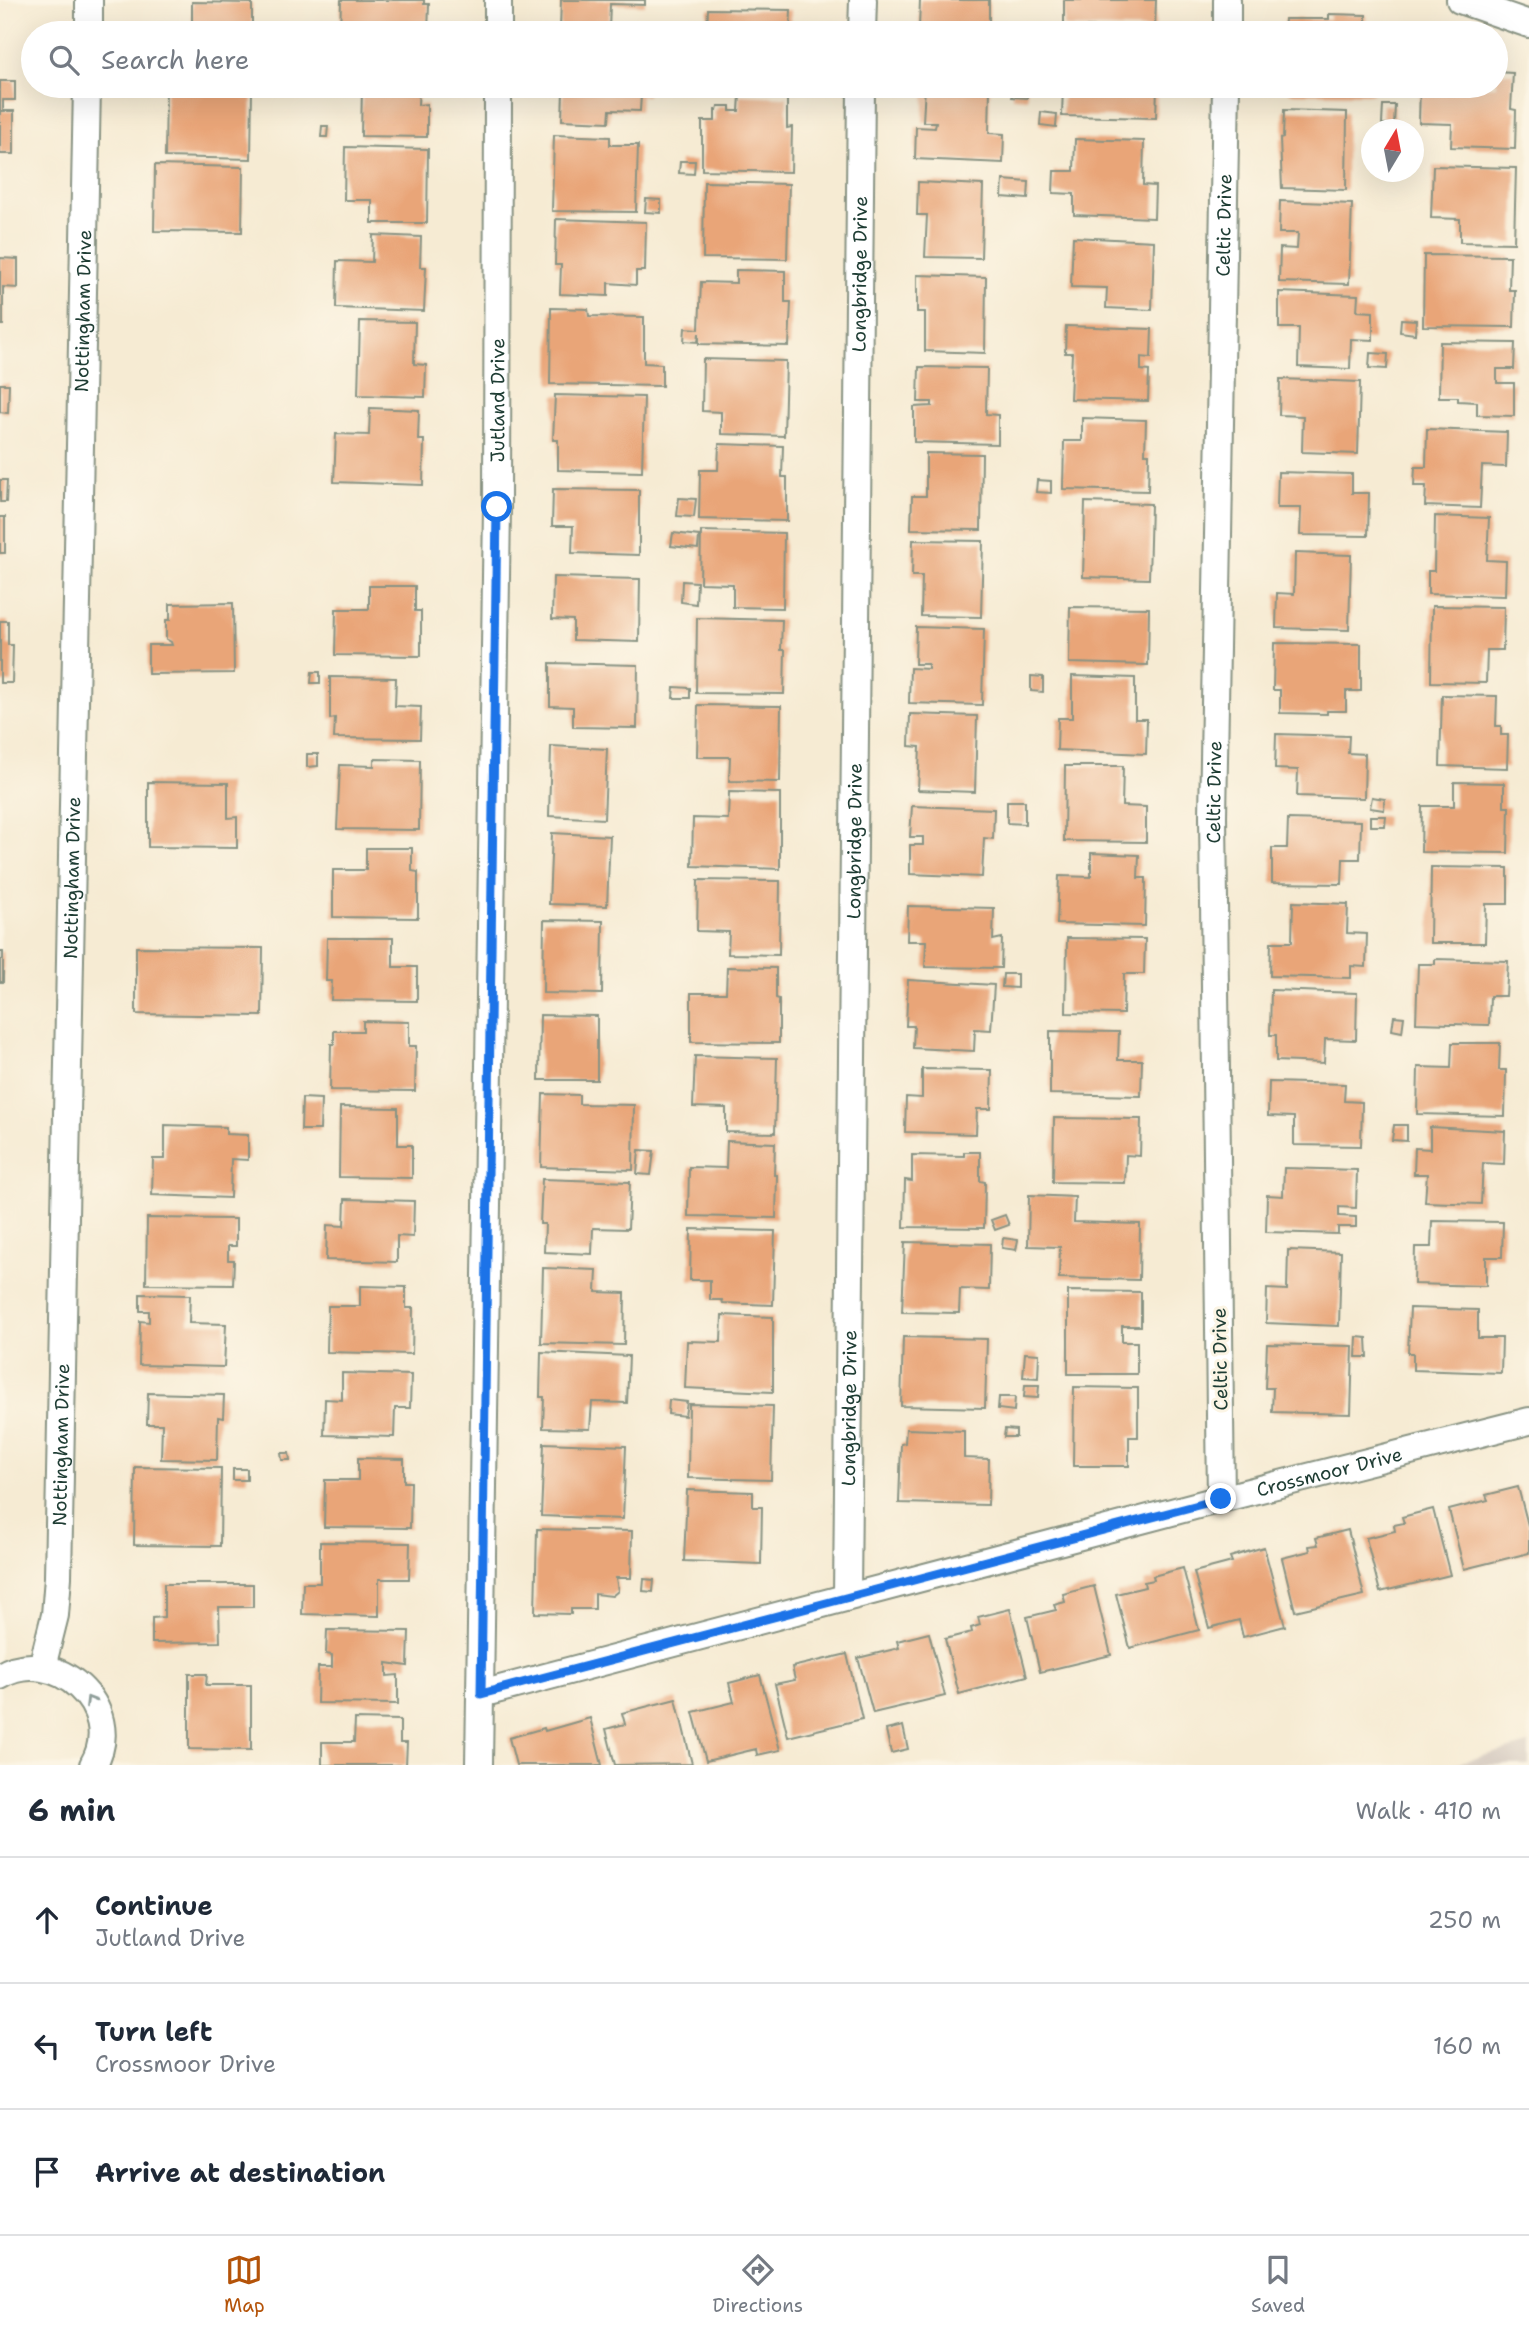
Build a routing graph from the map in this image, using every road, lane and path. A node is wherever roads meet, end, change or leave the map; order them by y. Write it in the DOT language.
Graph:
graph roads {
  1 [pos="89,0"];
  2 [pos="498,0"];
  3 [pos="863,0"];
  4 [pos="1227,0"];
  5 [pos="1460,0"];
  6 [pos="89,21"];
  7 [pos="498,21"];
  8 [pos="862,21"];
  9 [pos="1227,21"];
  10 [pos="1529,24"];
  11 [pos="88,98"];
  12 [pos="498,98"];
  13 [pos="861,98"];
  14 [pos="1226,98"];
  15 [pos="1529,1421"];
  16 [pos="1221,1499"];
  17 [pos="847,1597"];
  18 [pos="42,1667"];
  19 [pos="0,1676"];
  20 [pos="481,1694"];
  21 [pos="93,1765"];
  22 [pos="479,1765"];
  1 -- 6 [label="street"];
  2 -- 7 [label="street"];
  3 -- 8 [label="street"];
  4 -- 9 [label="street"];
  5 -- 10 [label="street"];
  11 -- 18 [label="street, Nottingham Drive"];
  12 -- 20 [label="street, Jutland Drive"];
  13 -- 17 [label="street, Longbridge Drive"];
  14 -- 16 [label="street, Celtic Drive"];
  15 -- 16 [label="street, Crossmoor Drive"];
  16 -- 17 [label="street, Crossmoor Drive"];
  17 -- 20 [label="street, Crossmoor Drive"];
  18 -- 19 [label="street"];
  21 -- 18 [label="street, one-way"];
  20 -- 22 [label="street, Jutland Drive"];
}
